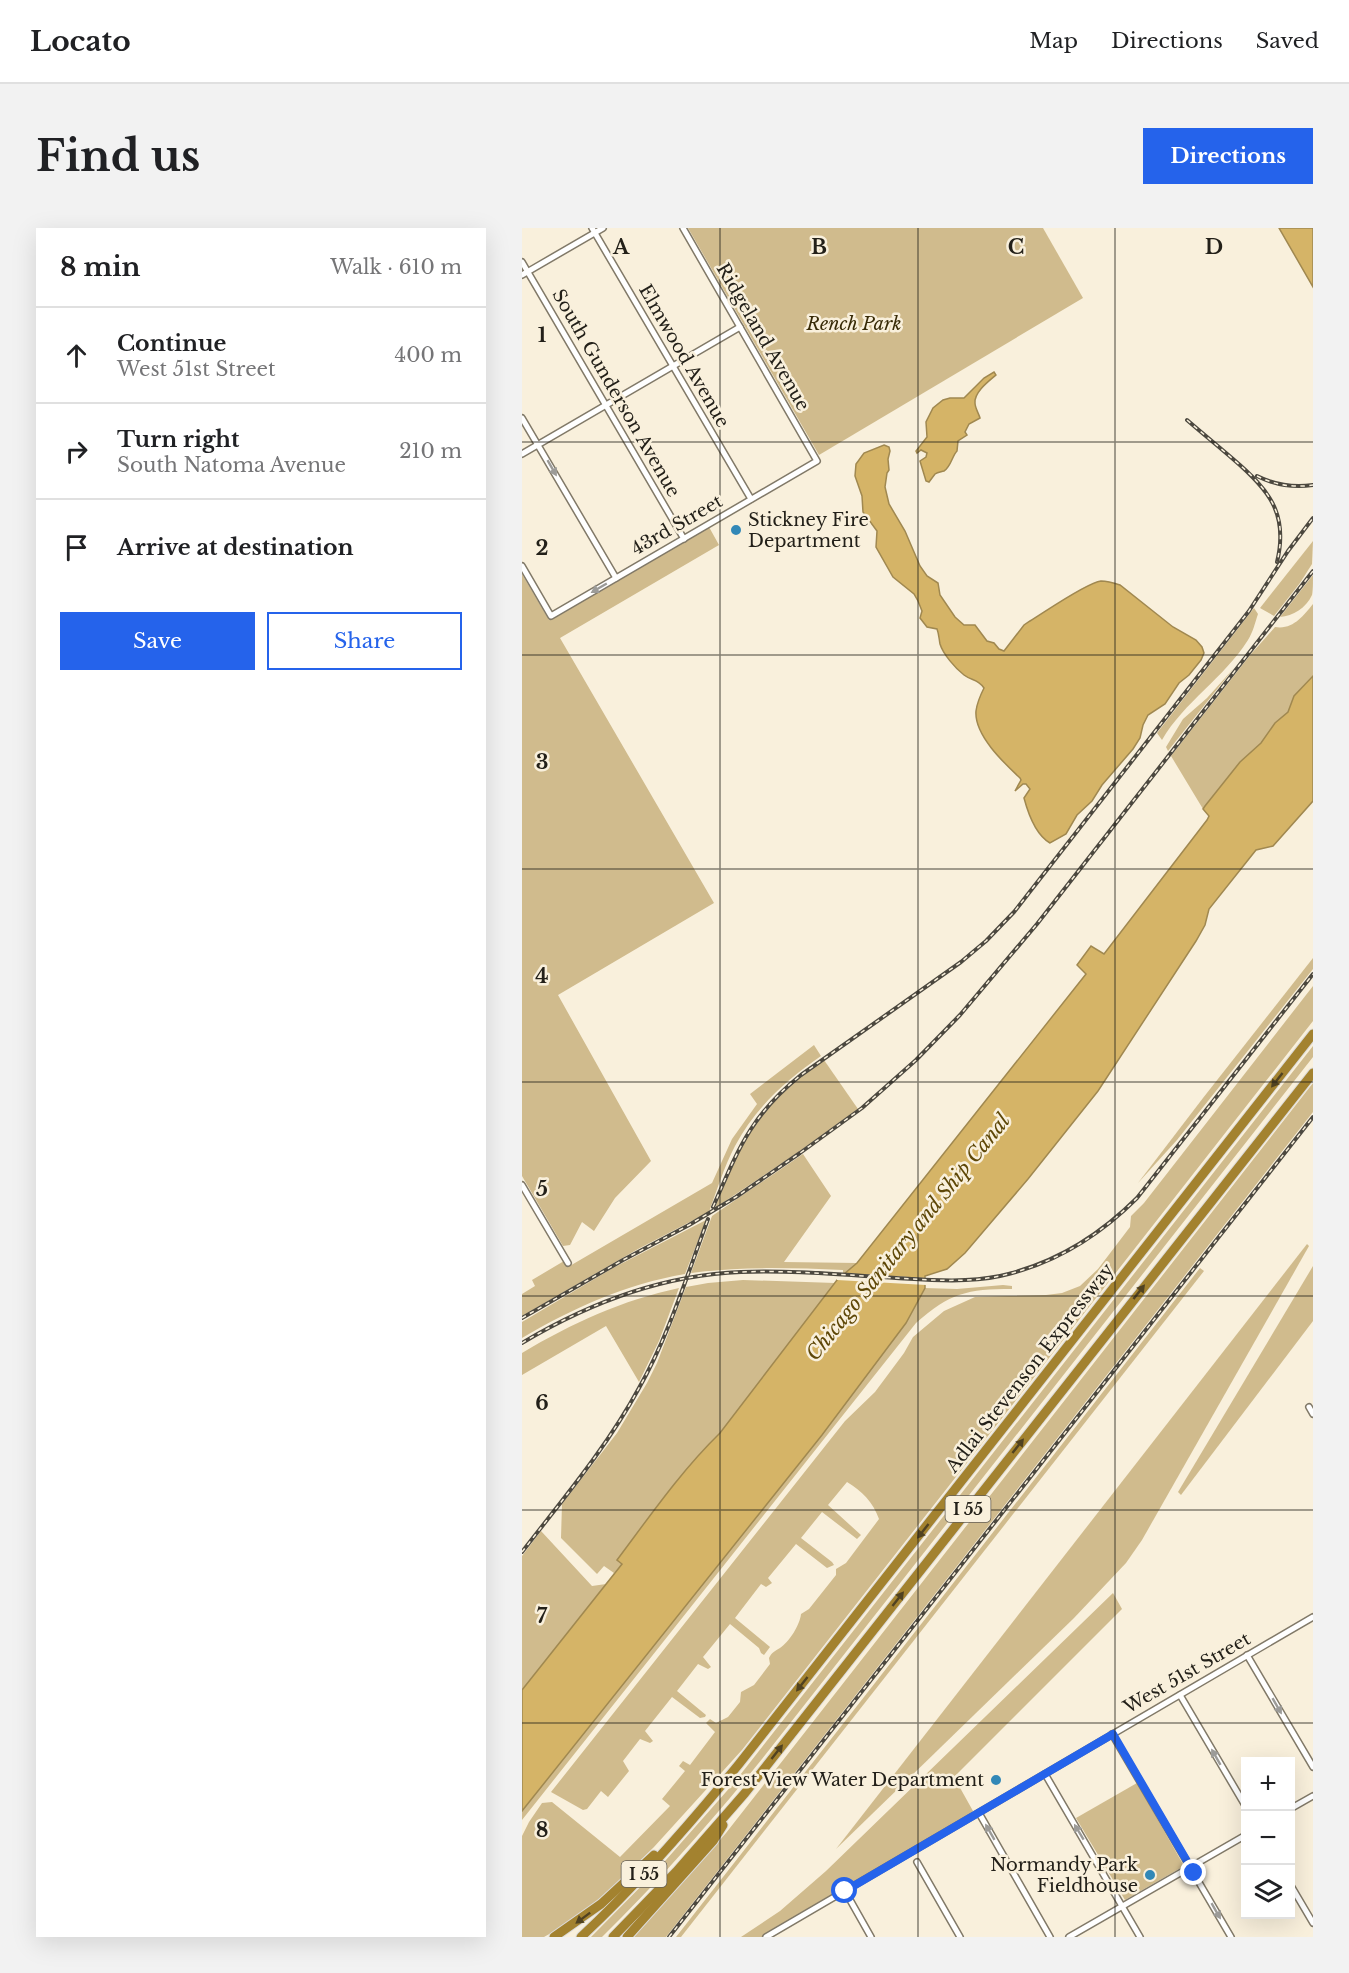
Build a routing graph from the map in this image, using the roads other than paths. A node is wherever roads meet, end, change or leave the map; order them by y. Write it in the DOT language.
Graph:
graph roads {
  1 [pos="603,228"];
  2 [pos="682,228"];
  3 [pos="593,230"];
  4 [pos="522,262"];
  5 [pos="525,273"];
  6 [pos="740,327"];
  7 [pos="673,366"];
  8 [pos="606,405"];
  9 [pos="522,418"];
  10 [pos="538,445"];
  11 [pos="522,454"];
  12 [pos="817,461"];
  13 [pos="751,500"];
  14 [pos="684,539"];
  15 [pos="522,566"];
  16 [pos="616,578"];
  17 [pos="1313,1034"];
  18 [pos="1313,1073"];
  19 [pos="522,1185"];
  20 [pos="567,1263"];
  21 [pos="1309,1407"];
  22 [pos="1313,1414"];
  23 [pos="1313,1617"];
  24 [pos="1247,1655"];
  25 [pos="1180,1695"];
  26 [pos="1113,1734"];
  27 [pos="1313,1767"];
  28 [pos="1045,1774"];
  29 [pos="745,1793"];
  30 [pos="1313,1796"];
  31 [pos="1241,1800"];
  32 [pos="1295,1806"];
  33 [pos="704,1807"];
  34 [pos="979,1813"];
  35 [pos="1241,1837"];
  36 [pos="917,1862"];
  37 [pos="1190,1867"];
  38 [pos="845,1891"];
  39 [pos="1295,1892"];
  40 [pos="1122,1906"];
  41 [pos="1313,1923"];
  42 [pos="777,1931"];
  43 [pos="554,1937"];
  44 [pos="581,1937"];
  45 [pos="613,1937"];
  46 [pos="627,1937"];
  47 [pos="766,1937"];
  48 [pos="781,1937"];
  49 [pos="871,1937"];
  50 [pos="960,1937"];
  51 [pos="1050,1937"];
  52 [pos="1069,1937"];
  53 [pos="1140,1937"];
  54 [pos="1231,1937"];
  1 -- 3 [label="street"];
  2 -- 6 [label="street, Ridgeland Avenue"];
  3 -- 5 [label="street"];
  3 -- 7 [label="street, Elmwood Avenue"];
  4 -- 5 [label="street, South Gunderson Avenue"];
  5 -- 8 [label="street, South Gunderson Avenue"];
  6 -- 7 [label="street"];
  6 -- 12 [label="street, Ridgeland Avenue"];
  7 -- 8 [label="street"];
  7 -- 13 [label="street, Elmwood Avenue"];
  8 -- 10 [label="street"];
  8 -- 14 [label="street, South Gunderson Avenue"];
  9 -- 10 [label="street"];
  10 -- 11 [label="street"];
  10 -- 16 [label="street, one-way"];
  12 -- 13 [label="street, 43rd Street"];
  13 -- 14 [label="street, 43rd Street"];
  14 -- 16 [label="street, 43rd Street"];
  16 -- 15 [label="street, 43rd Street, one-way"];
  17 -- 33 [label="highway, Adlai Stevenson Expressway / I 55, one-way"];
  29 -- 18 [label="highway, I 55, one-way"];
  19 -- 20 [label="street"];
  21 -- 22 [label="street"];
  23 -- 24 [label="street, West 51st Street"];
  24 -- 25 [label="street, West 51st Street"];
  24 -- 27 [label="street, one-way"];
  25 -- 26 [label="street, West 51st Street"];
  31 -- 25 [label="street, one-way"];
  26 -- 28 [label="street, West 51st Street"];
  26 -- 37 [label="street"];
  28 -- 34 [label="street, West 51st Street"];
  40 -- 28 [label="street, one-way"];
  29 -- 45 [label="highway, I 55"];
  29 -- 46 [label="highway"];
  30 -- 32 [label="street"];
  33 -- 43 [label="highway, one-way"];
  33 -- 44 [label="highway, Adlai Stevenson Expressway / I 55"];
  34 -- 38 [label="street, West 51st Street"];
  51 -- 34 [label="street, one-way"];
  35 -- 37 [label="street"];
  36 -- 50 [label="street"];
  37 -- 40 [label="street"];
  37 -- 54 [label="street, one-way"];
  38 -- 42 [label="street, West 51st Street"];
  38 -- 49 [label="street"];
  39 -- 41 [label="street"];
  40 -- 52 [label="street"];
  40 -- 53 [label="street"];
  42 -- 47 [label="street, West 51st Street"];
  42 -- 48 [label="street"];
}
